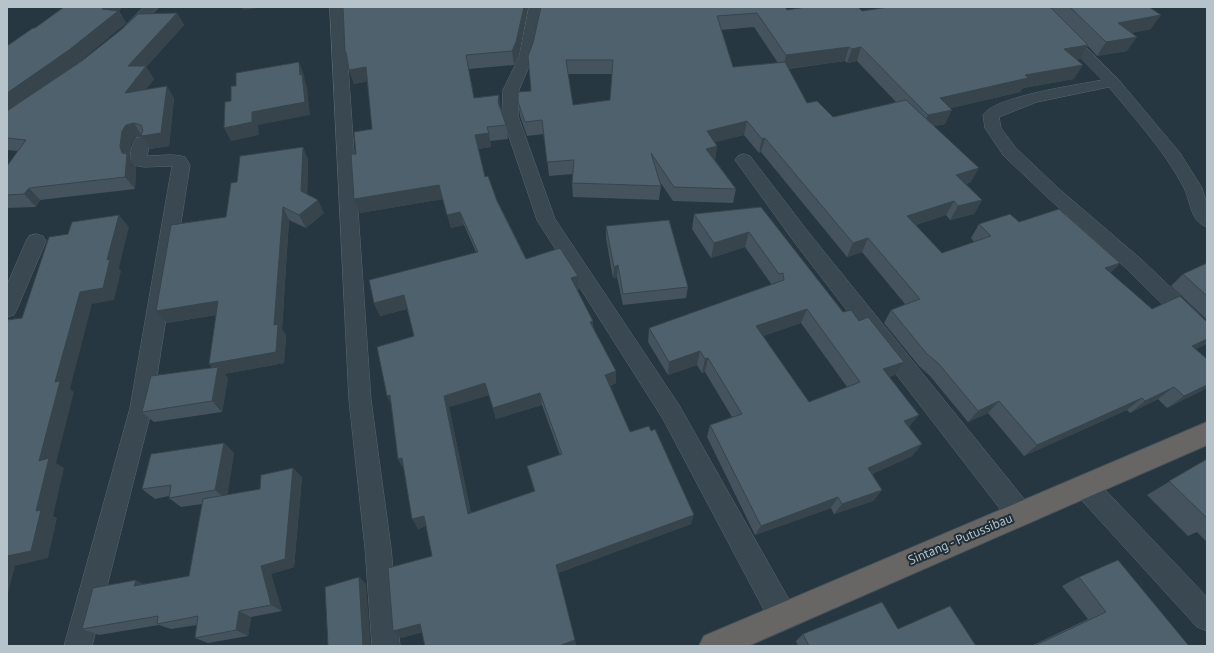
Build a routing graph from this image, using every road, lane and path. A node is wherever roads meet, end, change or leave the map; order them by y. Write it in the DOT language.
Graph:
graph roads {
  1 [pos="152,7"];
  2 [pos="337,7"];
  3 [pos="536,7"];
  4 [pos="1057,7"];
  5 [pos="1039,9"];
  6 [pos="115,43"];
  7 [pos="1112,82"];
  8 [pos="142,142"];
  9 [pos="744,160"];
  10 [pos="1207,220"];
  11 [pos="36,241"];
  12 [pos="7,309"];
  13 [pos="1207,335"];
  14 [pos="1207,433"];
  15 [pos="1085,486"];
  16 [pos="1020,514"];
  17 [pos="782,615"];
  18 [pos="1207,617"];
  19 [pos="78,646"];
  20 [pos="386,646"];
  21 [pos="714,646"];
  1 -- 6 [label="street"];
  2 -- 20 [label="street"];
  3 -- 17 [label="street"];
  4 -- 5 [label="street"];
  5 -- 7 [label="street"];
  7 -- 10 [label="street"];
  7 -- 13 [label="street"];
  8 -- 19 [label="street"];
  9 -- 16 [label="street"];
  11 -- 12 [label="street"];
  14 -- 15 [label="highway, Sintang - Putussibau"];
  15 -- 16 [label="highway, Sintang - Putussibau"];
  15 -- 18 [label="street"];
  16 -- 17 [label="highway, Sintang - Putussibau"];
  17 -- 21 [label="highway, Sintang - Putussibau"];
}
